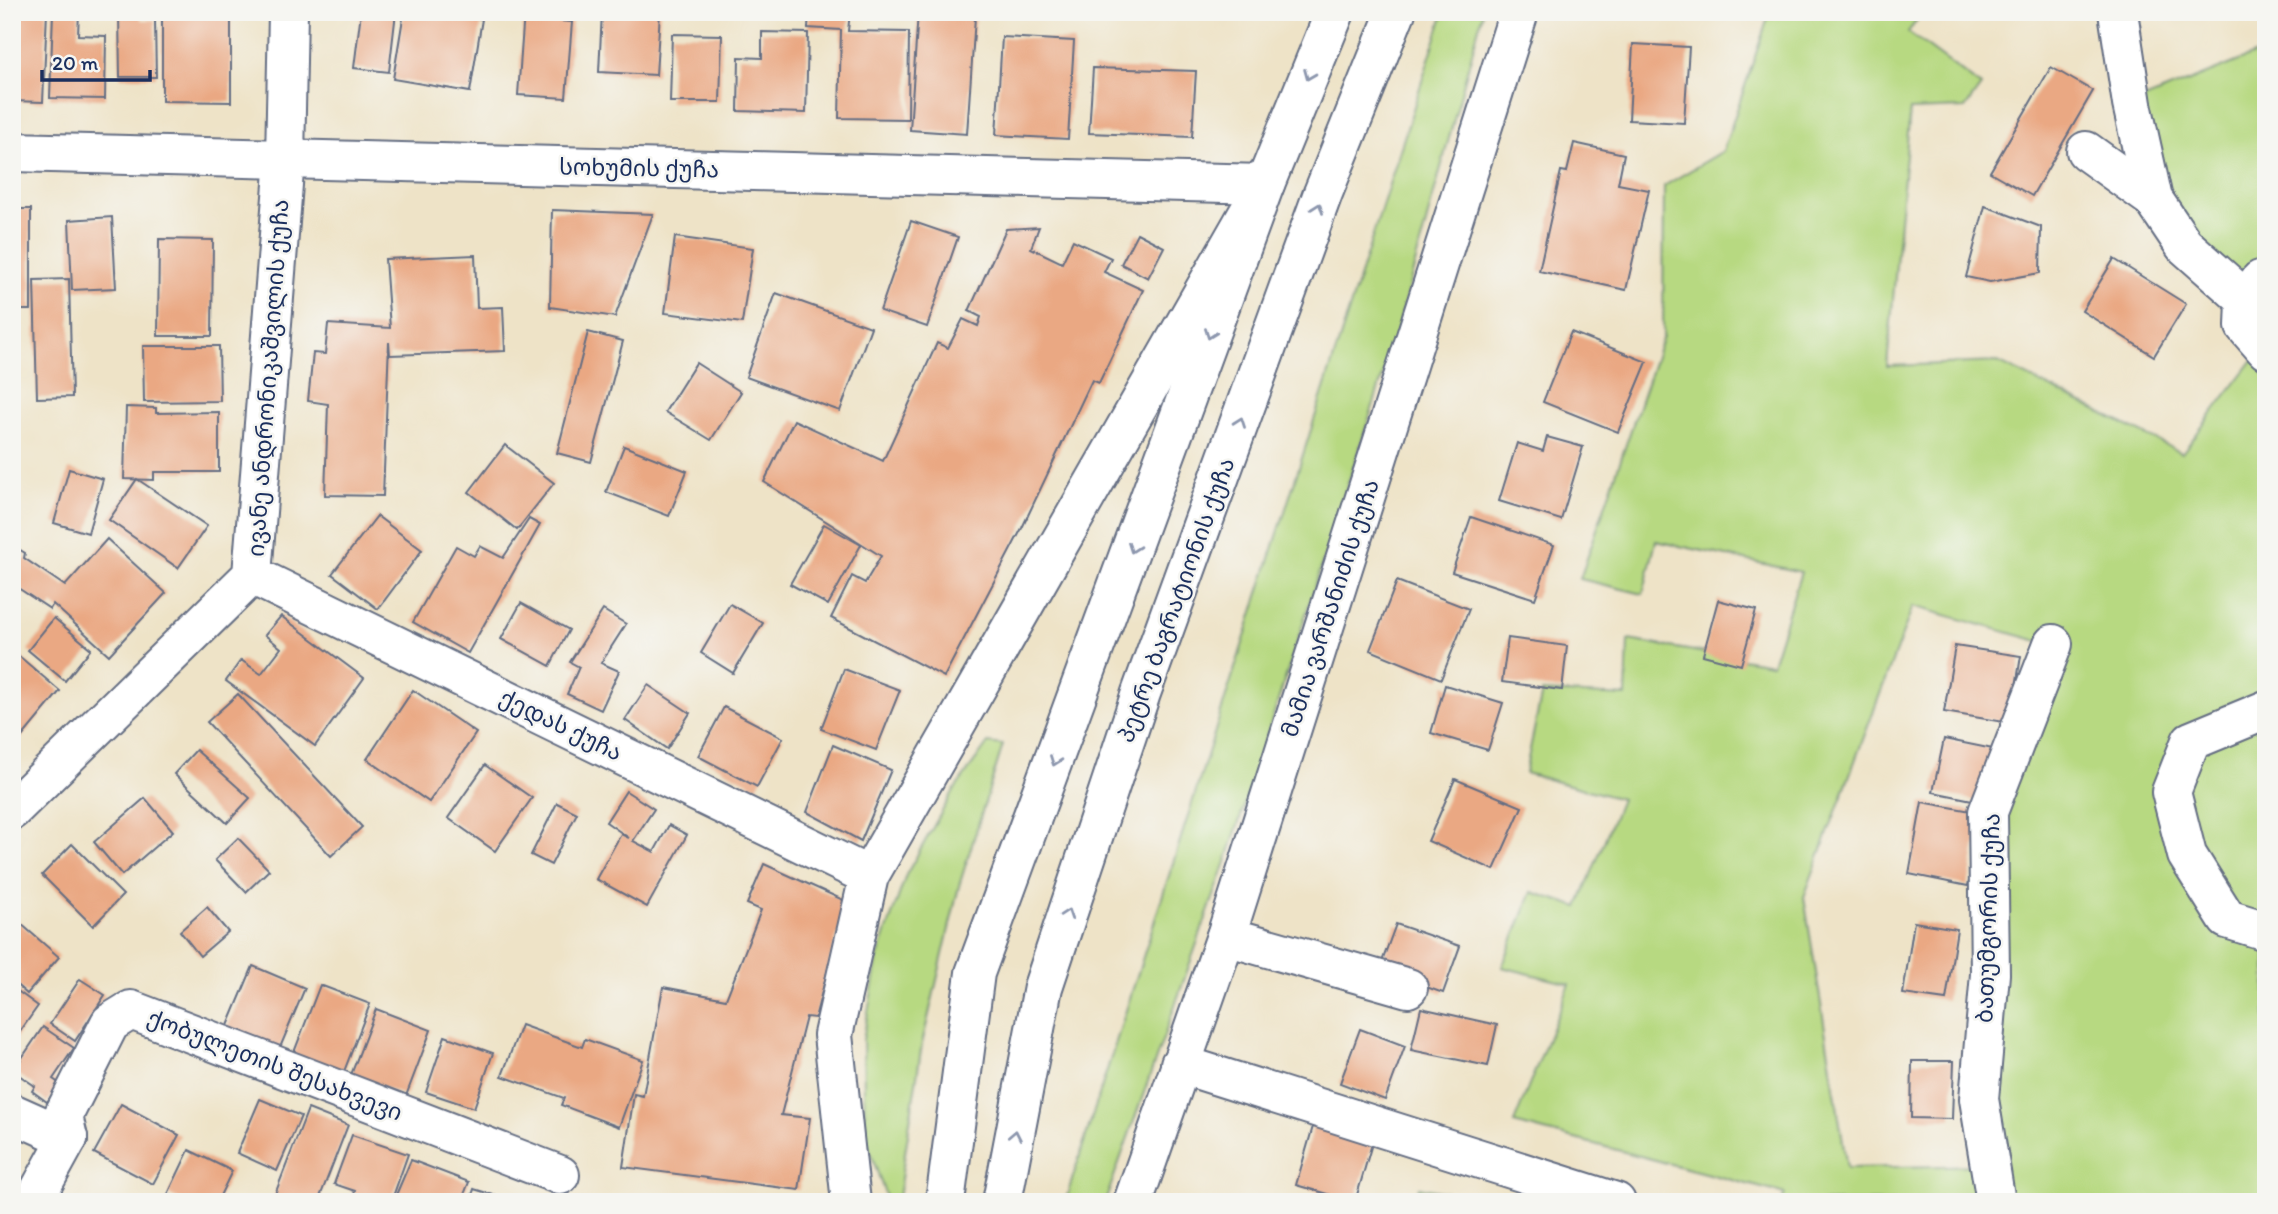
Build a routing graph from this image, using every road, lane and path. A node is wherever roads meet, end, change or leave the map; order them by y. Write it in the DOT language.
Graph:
graph roads {
  1 [pos="288,12"];
  2 [pos="1335,12"];
  3 [pos="1396,12"];
  4 [pos="1519,12"];
  5 [pos="2118,12"];
  6 [pos="2086,151"];
  7 [pos="12,152"];
  8 [pos="285,159"];
  9 [pos="1265,184"];
  10 [pos="2153,199"];
  11 [pos="2256,290"];
  12 [pos="2266,350"];
  13 [pos="252,575"];
  14 [pos="2053,644"];
  15 [pos="2266,710"];
  16 [pos="12,810"];
  17 [pos="869,876"];
  18 [pos="2266,931"];
  19 [pos="1226,936"];
  20 [pos="1408,988"];
  21 [pos="1180,1064"];
  22 [pos="12,1113"];
  23 [pos="68,1138"];
  24 [pos="560,1175"];
  25 [pos="33,1202"];
  26 [pos="851,1202"];
  27 [pos="945,1202"];
  28 [pos="1003,1202"];
  29 [pos="1133,1202"];
  30 [pos="1616,1202"];
  31 [pos="1996,1202"];
  1 -- 8 [label="street, ივანე ანდრონიკაშვილის ქუჩა"];
  2 -- 9 [label="street, one-way"];
  28 -- 3 [label="street, პეტრე ბაგრატიონის ქუჩა, one-way"];
  4 -- 19 [label="street, მამია ვარშანიძის ქუჩა"];
  5 -- 10 [label="street"];
  6 -- 10 [label="street"];
  7 -- 8 [label="street, სოხუმის ქუჩა"];
  8 -- 9 [label="street, სოხუმის ქუჩა"];
  8 -- 13 [label="street, ივანე ანდრონიკაშვილის ქუჩა"];
  9 -- 17 [label="street"];
  9 -- 27 [label="street, one-way"];
  10 -- 11 [label="street"];
  11 -- 12 [label="street"];
  13 -- 16 [label="street, ივანე ანდრონიკაშვილის ქუჩა"];
  13 -- 17 [label="street, ქედას ქუჩა"];
  14 -- 31 [label="street, ბათუმგორის ქუჩა"];
  15 -- 18 [label="street"];
  17 -- 26 [label="street"];
  19 -- 20 [label="street"];
  19 -- 21 [label="street, მამია ვარშანიძის ქუჩა"];
  21 -- 29 [label="street, მამია ვარშანიძის ქუჩა"];
  21 -- 30 [label="street"];
  22 -- 23 [label="street"];
  23 -- 24 [label="street, ქობულეთის შესახვევი"];
  23 -- 25 [label="street"];
}
